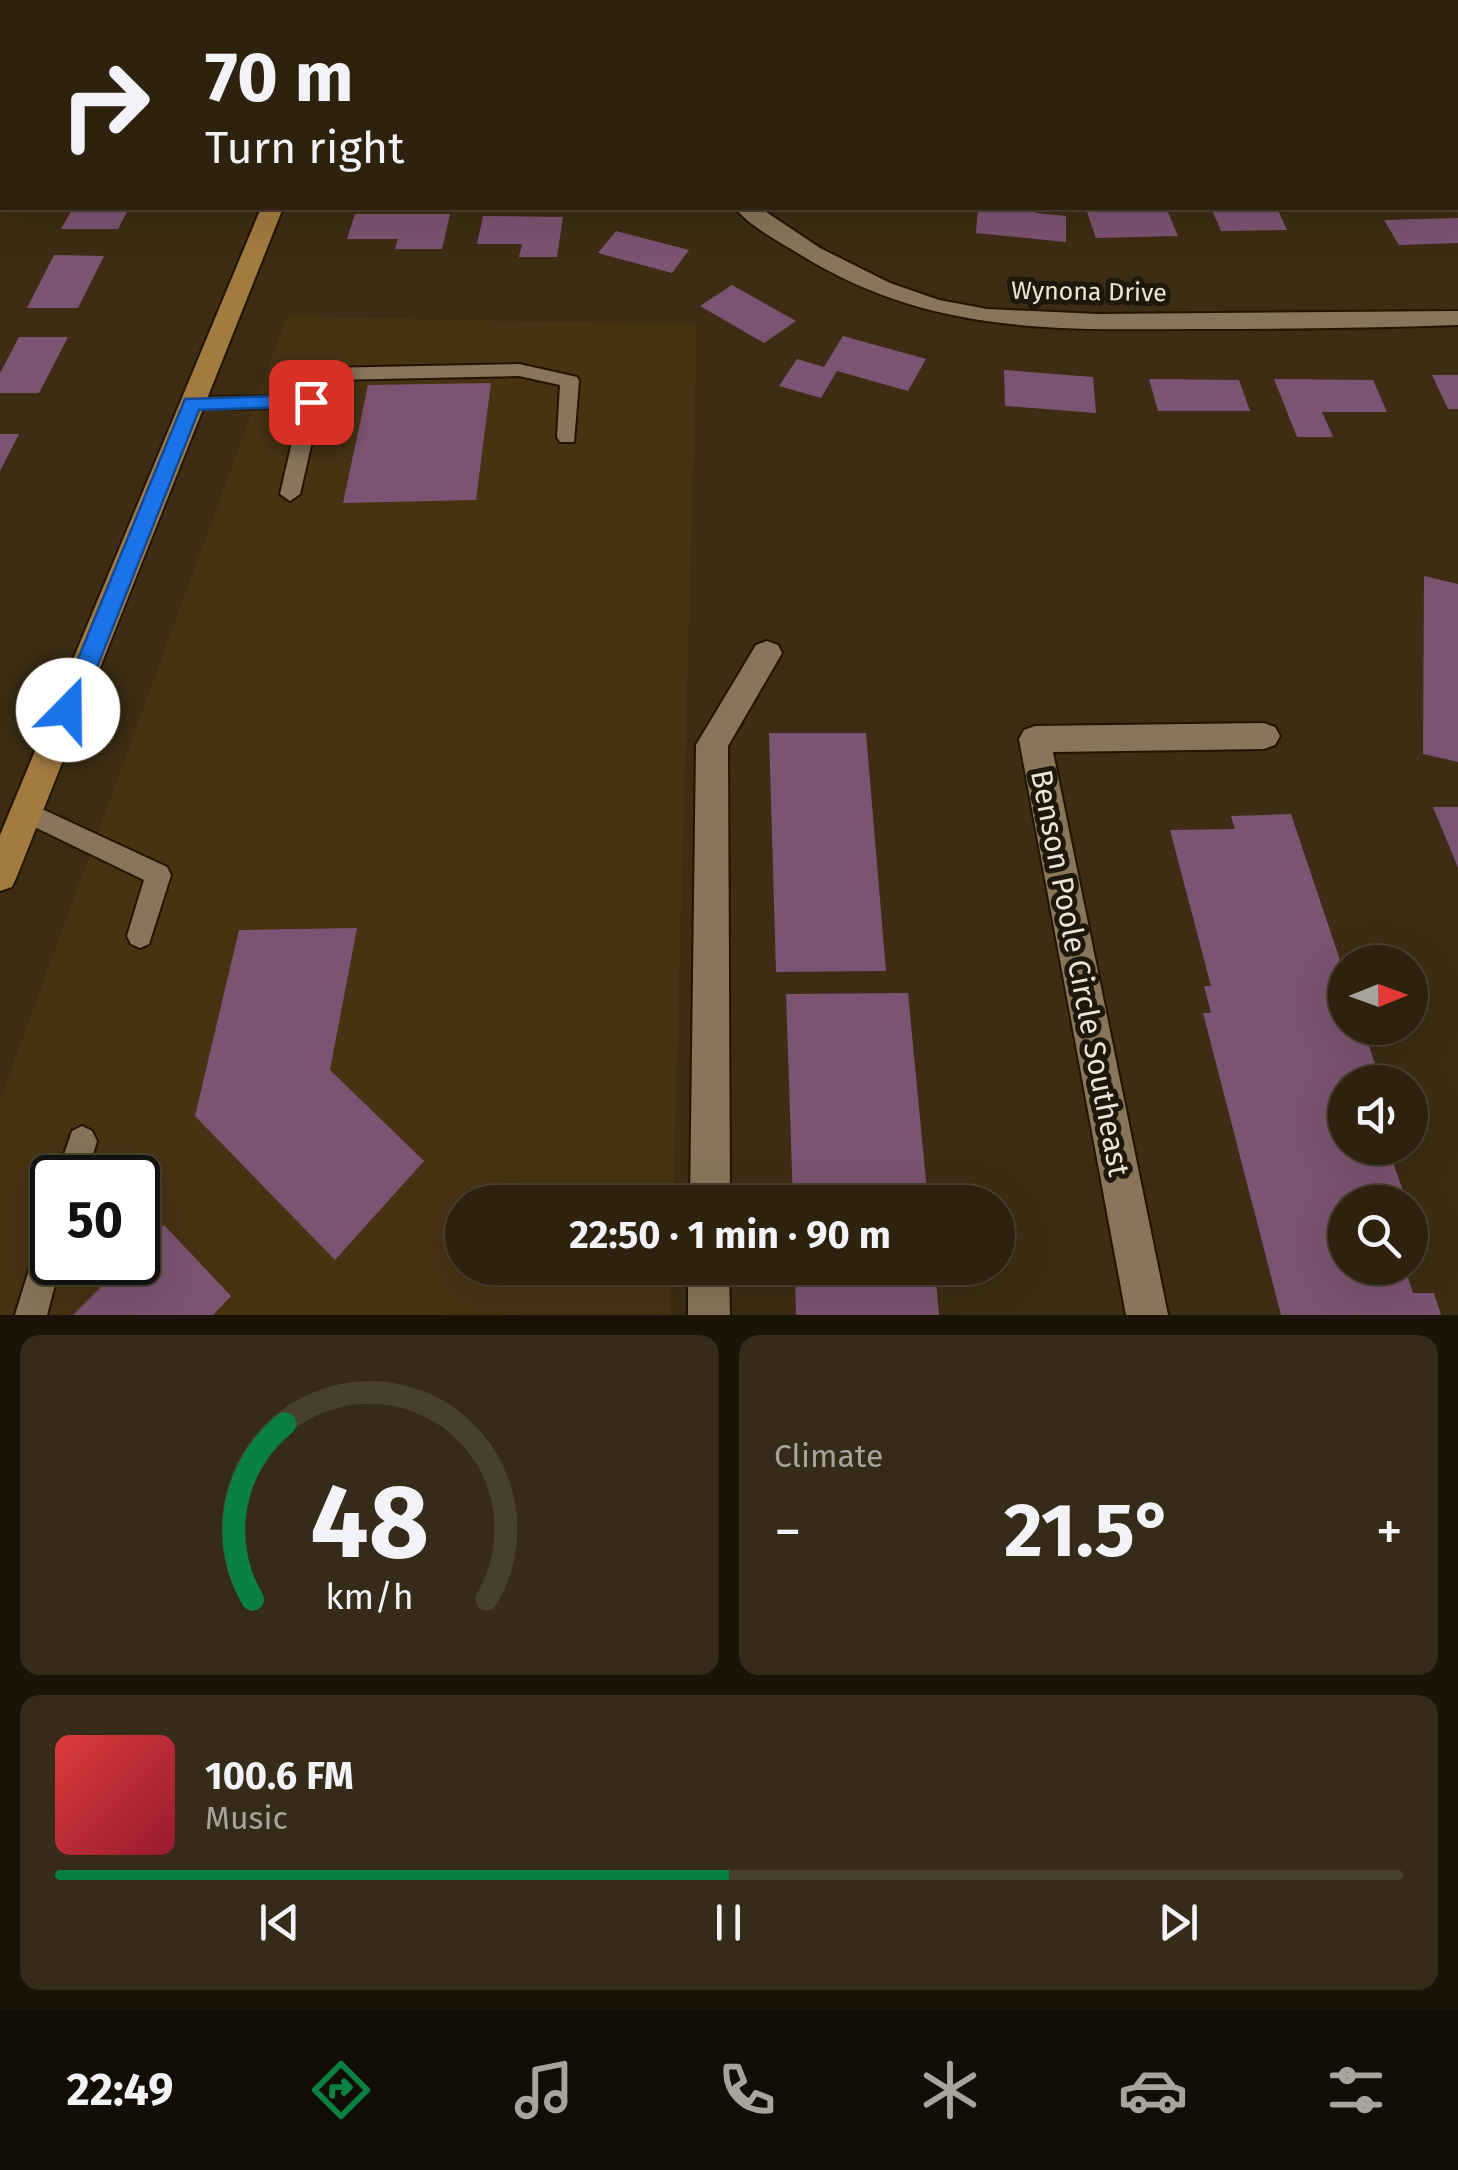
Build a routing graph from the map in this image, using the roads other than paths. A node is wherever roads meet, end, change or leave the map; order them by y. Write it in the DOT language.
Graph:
graph roads {
  1 [pos="271,210"];
  2 [pos="749,210"];
  3 [pos="1458,318"];
  4 [pos="311,402"];
  5 [pos="192,404"];
  6 [pos="567,437"];
  7 [pos="290,494"];
  8 [pos="766,653"];
  9 [pos="1264,736"];
  10 [pos="27,812"];
  11 [pos="0,876"];
  12 [pos="140,936"];
  13 [pos="82,1141"];
  14 [pos="78,1155"];
  15 [pos="710,1185"];
  16 [pos="40,1285"];
  17 [pos="710,1285"];
  18 [pos="31,1315"];
  19 [pos="709,1315"];
  20 [pos="1147,1315"];
  1 -- 5 [label="main road"];
  2 -- 3 [label="street, Wynona Drive"];
  4 -- 5 [label="lane"];
  4 -- 6 [label="lane"];
  4 -- 7 [label="lane"];
  5 -- 10 [label="main road"];
  8 -- 15 [label="street"];
  9 -- 20 [label="street, Benson Poole Circle Southeast"];
  10 -- 11 [label="main road"];
  10 -- 12 [label="lane"];
  13 -- 14 [label="lane"];
  16 -- 18 [label="lane"];
  17 -- 19 [label="street"];
}
